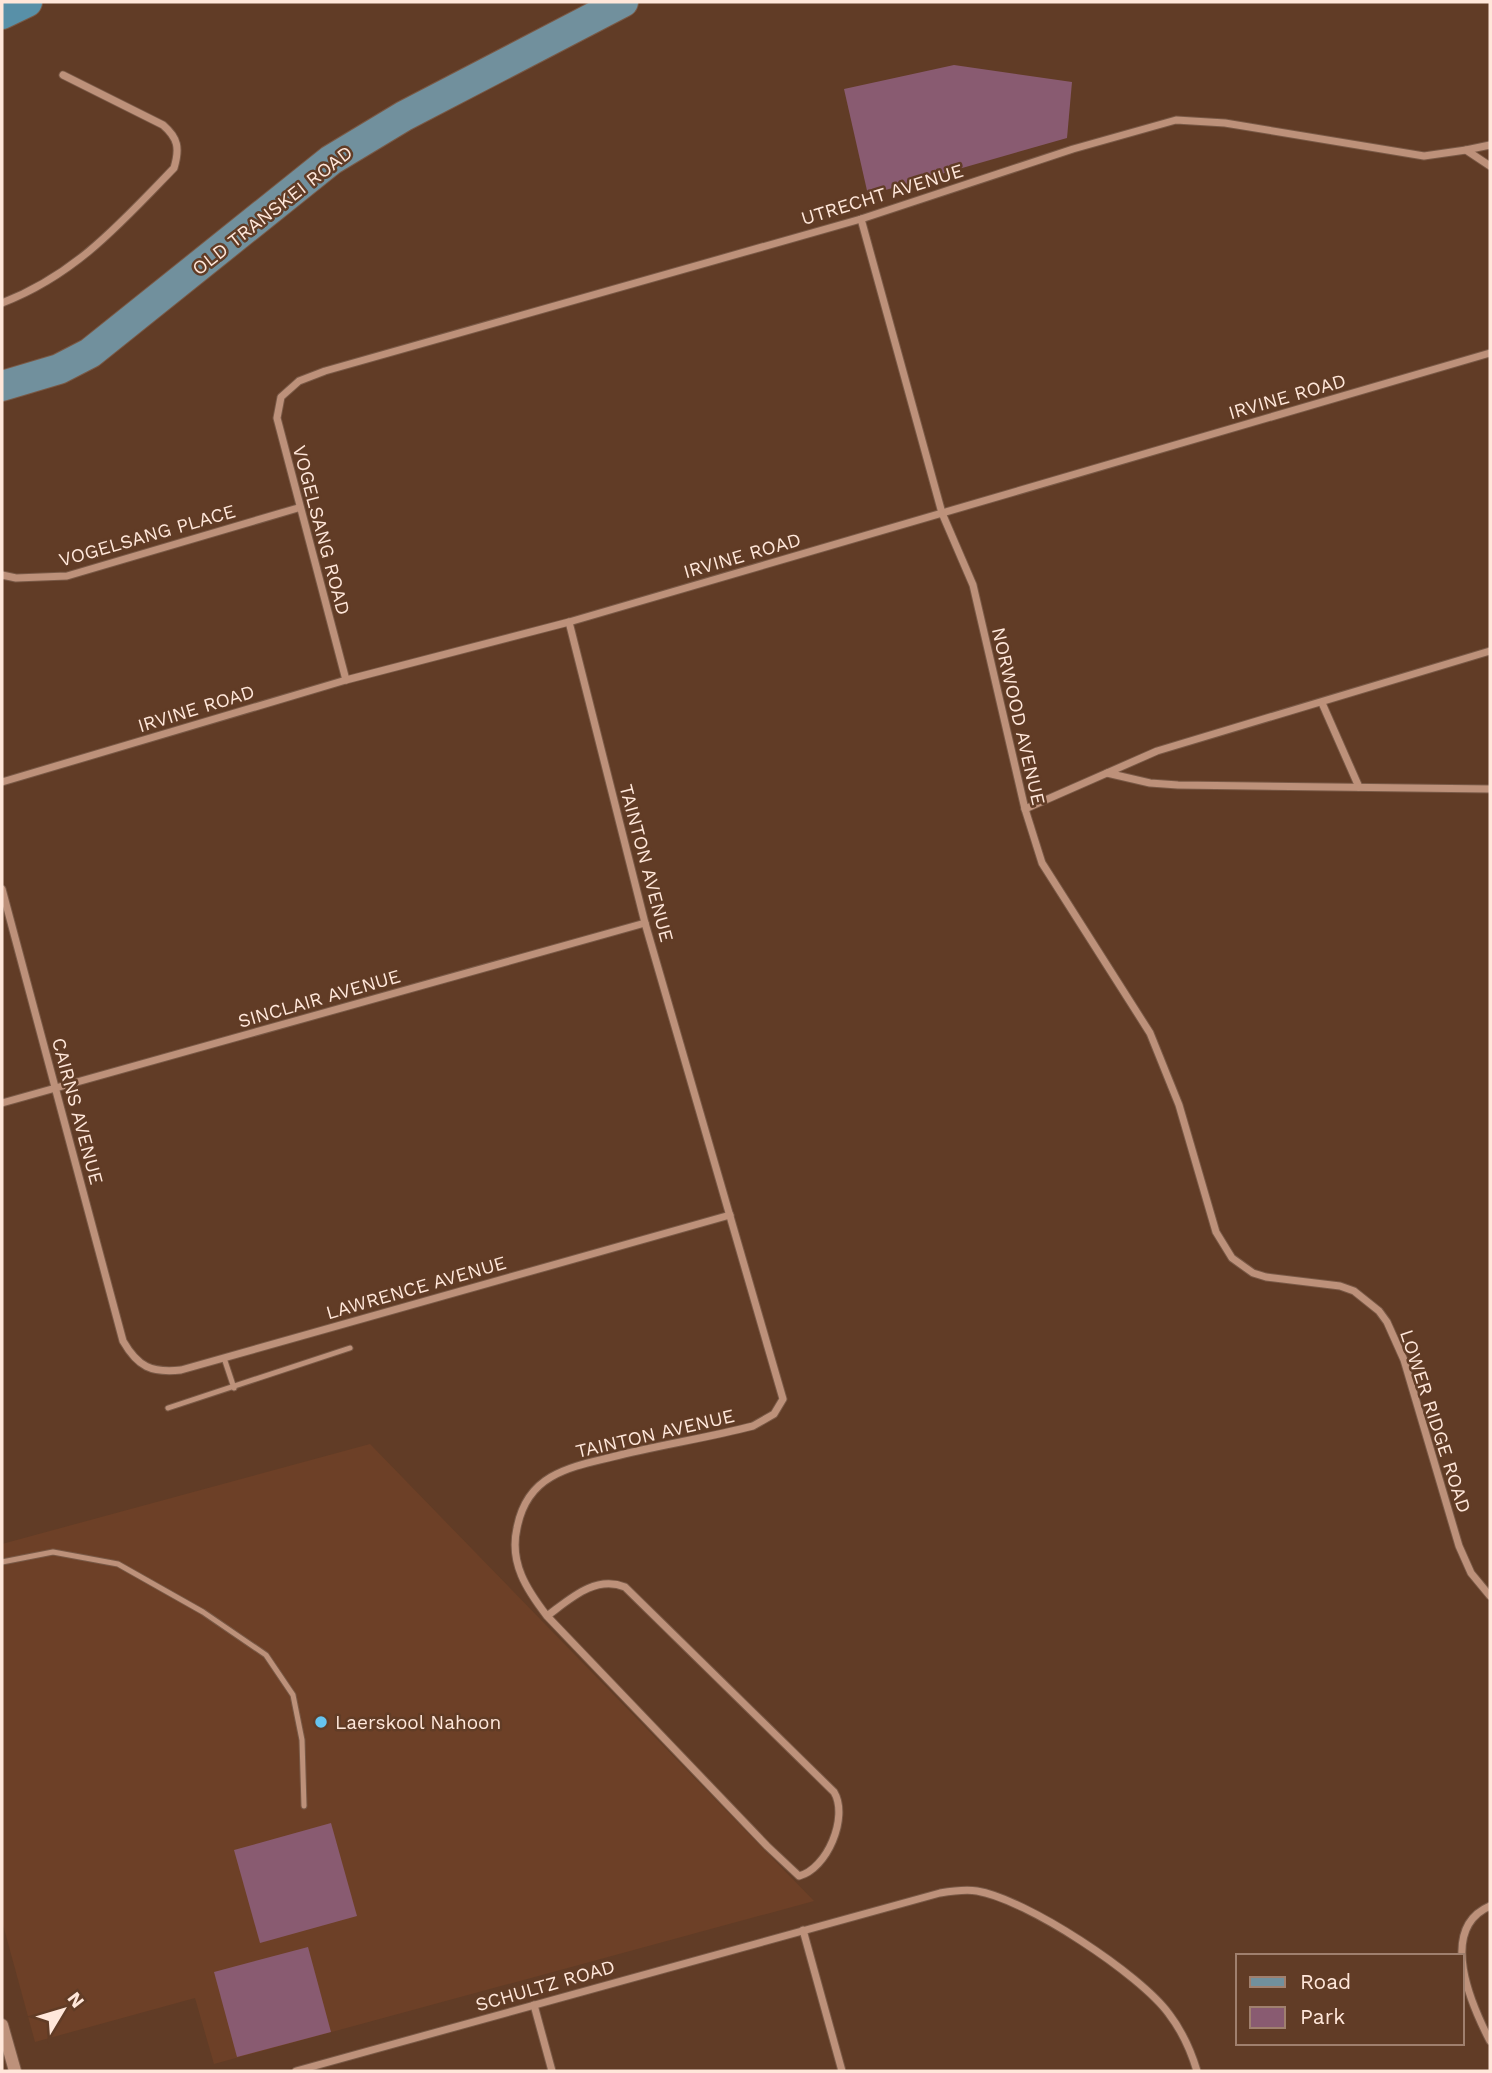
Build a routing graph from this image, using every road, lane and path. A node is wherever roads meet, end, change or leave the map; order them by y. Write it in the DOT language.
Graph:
graph roads {
  1 [pos="27,2"];
  2 [pos="623,2"];
  3 [pos="2,14"];
  4 [pos="63,75"];
  5 [pos="1490,145"];
  6 [pos="1466,150"];
  7 [pos="1490,166"];
  8 [pos="861,219"];
  9 [pos="2,303"];
  10 [pos="1490,353"];
  11 [pos="2,386"];
  12 [pos="287,389"];
  13 [pos="298,508"];
  14 [pos="942,513"];
  15 [pos="2,575"];
  16 [pos="569,622"];
  17 [pos="1490,651"];
  18 [pos="346,680"];
  19 [pos="1322,703"];
  20 [pos="1105,773"];
  21 [pos="2,782"];
  22 [pos="1359,787"];
  23 [pos="1490,789"];
  24 [pos="1025,810"];
  25 [pos="2,889"];
  26 [pos="645,923"];
  27 [pos="57,1088"];
  28 [pos="2,1104"];
  29 [pos="1205,1195"];
  30 [pos="730,1215"];
  31 [pos="123,1341"];
  32 [pos="351,1348"];
  33 [pos="224,1358"];
  34 [pos="234,1388"];
  35 [pos="168,1408"];
  36 [pos="2,1562"];
  37 [pos="1490,1596"];
  38 [pos="547,1616"];
  39 [pos="304,1805"];
  40 [pos="1490,1906"];
  41 [pos="803,1930"];
  42 [pos="1462,1954"];
  43 [pos="1464,1966"];
  44 [pos="534,2005"];
  45 [pos="2,2025"];
  46 [pos="1490,2041"];
  47 [pos="15,2071"];
  48 [pos="296,2071"];
  49 [pos="552,2071"];
  50 [pos="842,2071"];
  51 [pos="1197,2071"];
  1 -- 3 [label="highway"];
  2 -- 11 [label="main road, OLD TRANSKEI ROAD"];
  4 -- 9 [label="street"];
  5 -- 6 [label="street, UTRECHT AVENUE"];
  6 -- 7 [label="street"];
  6 -- 8 [label="street, UTRECHT AVENUE"];
  8 -- 12 [label="street, UTRECHT AVENUE"];
  8 -- 14 [label="street, NORWOOD AVENUE"];
  10 -- 14 [label="street, IRVINE ROAD"];
  12 -- 13 [label="street, VOGELSANG ROAD"];
  13 -- 15 [label="street, VOGELSANG PLACE"];
  13 -- 18 [label="street, VOGELSANG ROAD"];
  14 -- 16 [label="street, IRVINE ROAD"];
  14 -- 24 [label="street, NORWOOD AVENUE"];
  16 -- 18 [label="street, IRVINE ROAD"];
  16 -- 26 [label="street, TAINTON AVENUE"];
  17 -- 19 [label="street"];
  18 -- 21 [label="street, IRVINE ROAD"];
  19 -- 20 [label="street"];
  19 -- 22 [label="street"];
  20 -- 22 [label="street"];
  20 -- 24 [label="street"];
  22 -- 23 [label="street"];
  24 -- 29 [label="street, NORWOOD AVENUE"];
  25 -- 27 [label="street, CAIRNS AVENUE"];
  26 -- 27 [label="street, SINCLAIR AVENUE"];
  26 -- 30 [label="street, TAINTON AVENUE"];
  27 -- 28 [label="street, SINCLAIR AVENUE"];
  27 -- 31 [label="street, CAIRNS AVENUE"];
  29 -- 37 [label="street, LOWER RIDGE ROAD"];
  30 -- 33 [label="street, LAWRENCE AVENUE"];
  30 -- 38 [label="street, TAINTON AVENUE"];
  31 -- 33 [label="street, LAWRENCE AVENUE"];
  32 -- 34 [label="lane"];
  33 -- 34 [label="lane"];
  34 -- 35 [label="lane"];
  36 -- 39 [label="lane"];
  38 -- 38 [label="street, TAINTON AVENUE"];
  40 -- 42 [label="street"];
  41 -- 44 [label="street, SCHULTZ ROAD"];
  41 -- 50 [label="street"];
  41 -- 51 [label="street, SCHULTZ ROAD"];
  43 -- 46 [label="street"];
  44 -- 48 [label="street, SCHULTZ ROAD"];
  44 -- 49 [label="street"];
  45 -- 47 [label="street"];
}
